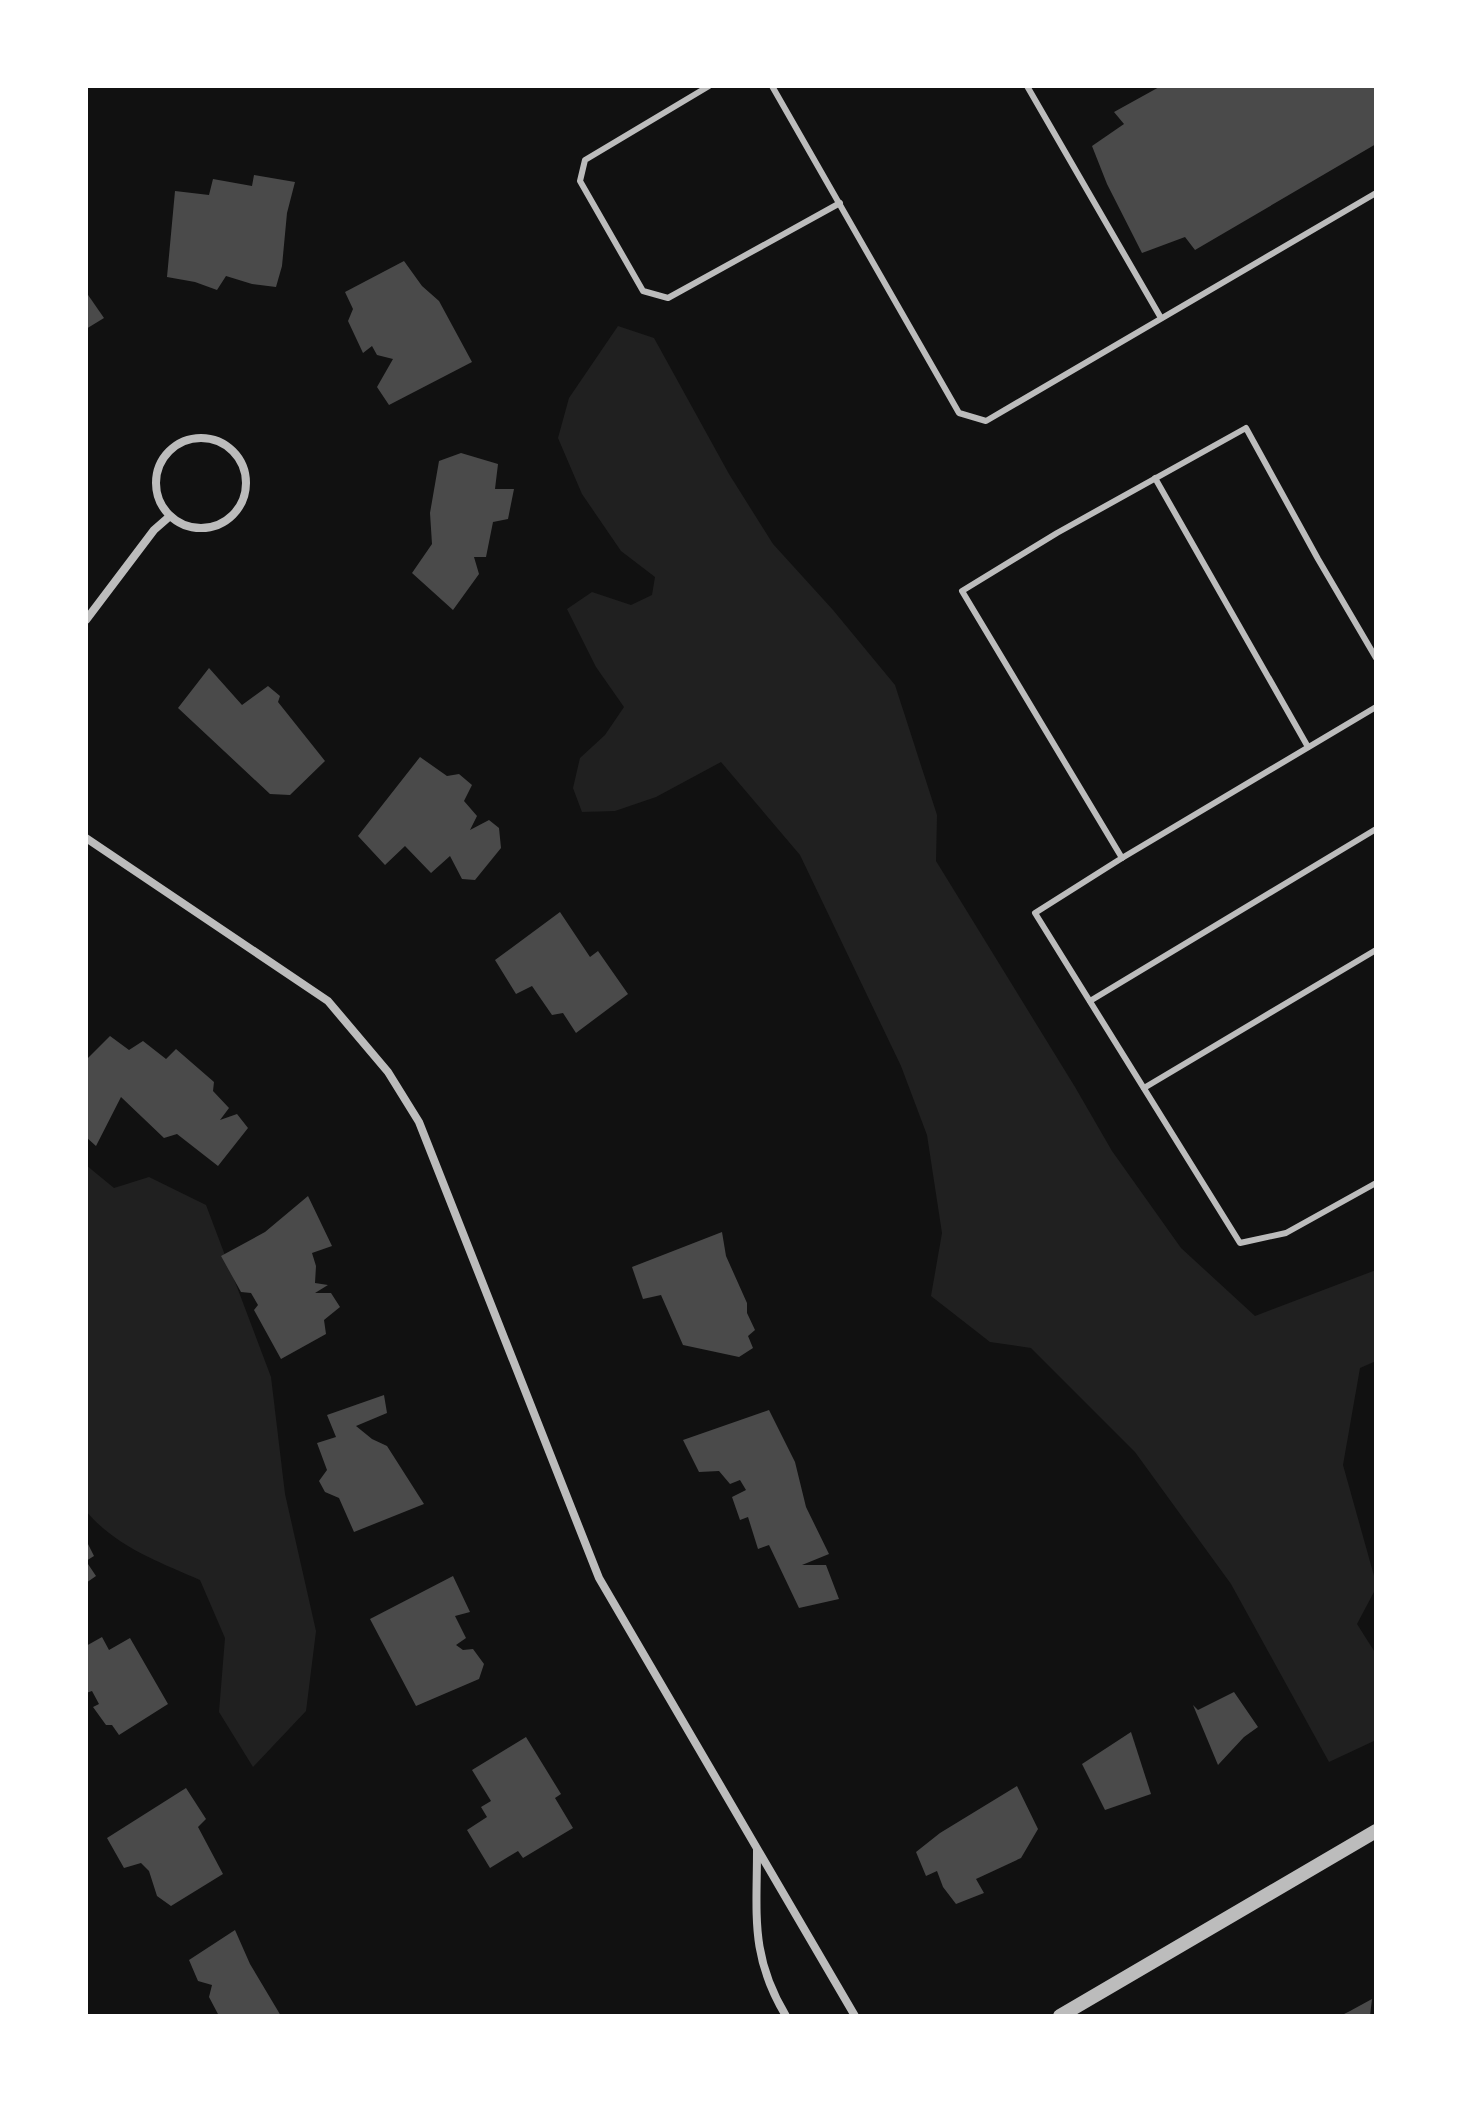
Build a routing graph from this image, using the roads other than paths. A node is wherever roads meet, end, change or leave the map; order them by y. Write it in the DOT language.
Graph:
graph roads {
  1 [pos="709,86"];
  2 [pos="772,86"];
  3 [pos="1027,86"];
  4 [pos="1376,193"];
  5 [pos="840,203"];
  6 [pos="1161,318"];
  7 [pos="1155,478"];
  8 [pos="170,516"];
  9 [pos="86,620"];
  10 [pos="1376,658"];
  11 [pos="1376,707"];
  12 [pos="1308,747"];
  13 [pos="1376,829"];
  14 [pos="86,838"];
  15 [pos="1122,858"];
  16 [pos="1376,950"];
  17 [pos="1090,1001"];
  18 [pos="1144,1088"];
  19 [pos="1376,1183"];
  20 [pos="1376,1831"];
  21 [pos="757,1849"];
  22 [pos="786,2016"];
  23 [pos="855,2016"];
  24 [pos="1060,2016"];
  1 -- 5 [label="lane"];
  2 -- 5 [label="lane"];
  3 -- 6 [label="lane"];
  4 -- 6 [label="lane"];
  5 -- 6 [label="lane"];
  7 -- 10 [label="lane"];
  7 -- 12 [label="lane"];
  7 -- 15 [label="lane"];
  8 -- 8 [label="street"];
  8 -- 9 [label="street"];
  11 -- 12 [label="lane"];
  12 -- 15 [label="lane"];
  13 -- 17 [label="lane"];
  14 -- 21 [label="street"];
  15 -- 17 [label="lane"];
  16 -- 18 [label="lane"];
  17 -- 18 [label="lane"];
  18 -- 19 [label="lane"];
  20 -- 24 [label="street"];
  21 -- 22 [label="street"];
  21 -- 23 [label="street"];
}
